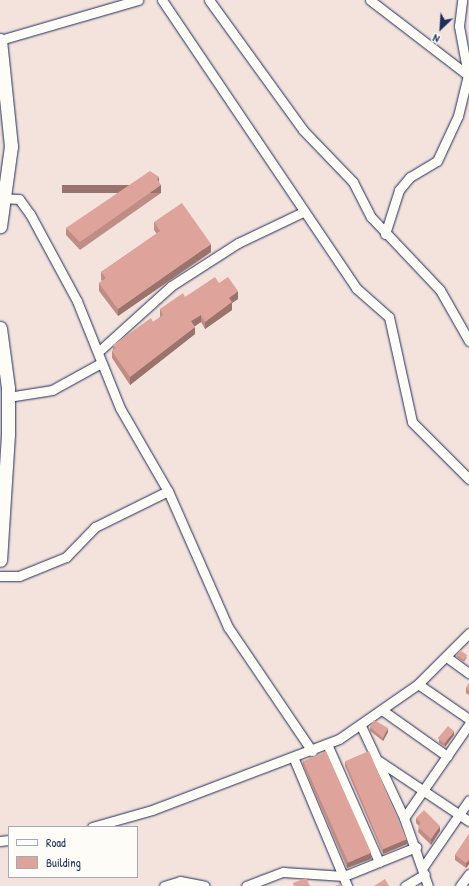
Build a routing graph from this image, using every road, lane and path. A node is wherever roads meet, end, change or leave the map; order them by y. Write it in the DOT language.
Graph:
graph roads {
  1 [pos="138,0"];
  2 [pos="162,0"];
  3 [pos="209,0"];
  4 [pos="370,0"];
  5 [pos="462,0"];
  6 [pos="0,40"];
  7 [pos="469,75"];
  8 [pos="3,198"];
  9 [pos="303,212"];
  10 [pos="0,226"];
  11 [pos="385,234"];
  12 [pos="0,328"];
  13 [pos="469,341"];
  14 [pos="98,352"];
  15 [pos="100,363"];
  16 [pos="8,397"];
  17 [pos="469,479"];
  18 [pos="168,491"];
  19 [pos="0,560"];
  20 [pos="0,576"];
  21 [pos="469,633"];
  22 [pos="448,658"];
  23 [pos="469,673"];
  24 [pos="418,684"];
  25 [pos="382,710"];
  26 [pos="469,720"];
  27 [pos="469,724"];
  28 [pos="361,726"];
  29 [pos="327,744"];
  30 [pos="312,752"];
  31 [pos="447,756"];
  32 [pos="294,759"];
  33 [pos="378,760"];
  34 [pos="423,790"];
  35 [pos="469,800"];
  36 [pos="459,814"];
  37 [pos="404,818"];
  38 [pos="469,821"];
  39 [pos="96,826"];
  40 [pos="416,847"];
  41 [pos="379,862"];
  42 [pos="424,870"];
  43 [pos="469,874"];
  44 [pos="344,876"];
  45 [pos="164,886"];
  46 [pos="205,886"];
  47 [pos="246,886"];
  48 [pos="347,886"];
  49 [pos="405,886"];
  50 [pos="428,886"];
  51 [pos="460,886"];
  1 -- 6 [label="street"];
  2 -- 9 [label="street"];
  3 -- 11 [label="street"];
  4 -- 7 [label="street"];
  5 -- 7 [label="street"];
  6 -- 8 [label="highway"];
  7 -- 11 [label="street"];
  8 -- 10 [label="highway"];
  8 -- 14 [label="street"];
  9 -- 14 [label="street"];
  9 -- 17 [label="street"];
  11 -- 13 [label="street"];
  12 -- 16 [label="highway"];
  14 -- 15 [label="street"];
  15 -- 16 [label="street"];
  15 -- 18 [label="street"];
  16 -- 19 [label="highway"];
  18 -- 20 [label="street"];
  18 -- 30 [label="street"];
  21 -- 22 [label="street"];
  22 -- 23 [label="street"];
  22 -- 24 [label="street"];
  24 -- 25 [label="street"];
  24 -- 26 [label="street"];
  25 -- 28 [label="street"];
  25 -- 31 [label="street"];
  27 -- 31 [label="street"];
  28 -- 29 [label="street"];
  28 -- 33 [label="street"];
  29 -- 30 [label="street"];
  29 -- 41 [label="street"];
  30 -- 32 [label="street"];
  31 -- 34 [label="street"];
  32 -- 39 [label="street"];
  32 -- 44 [label="street"];
  33 -- 34 [label="street"];
  33 -- 37 [label="street"];
  34 -- 36 [label="street"];
  34 -- 37 [label="street"];
  35 -- 36 [label="street"];
  36 -- 38 [label="street"];
  36 -- 42 [label="street"];
  37 -- 40 [label="street"];
  40 -- 41 [label="street"];
  40 -- 42 [label="street"];
  41 -- 44 [label="street"];
  42 -- 49 [label="street"];
  42 -- 50 [label="street"];
  43 -- 51 [label="street"];
  44 -- 47 [label="street"];
  44 -- 48 [label="street"];
  45 -- 46 [label="street"];
}
